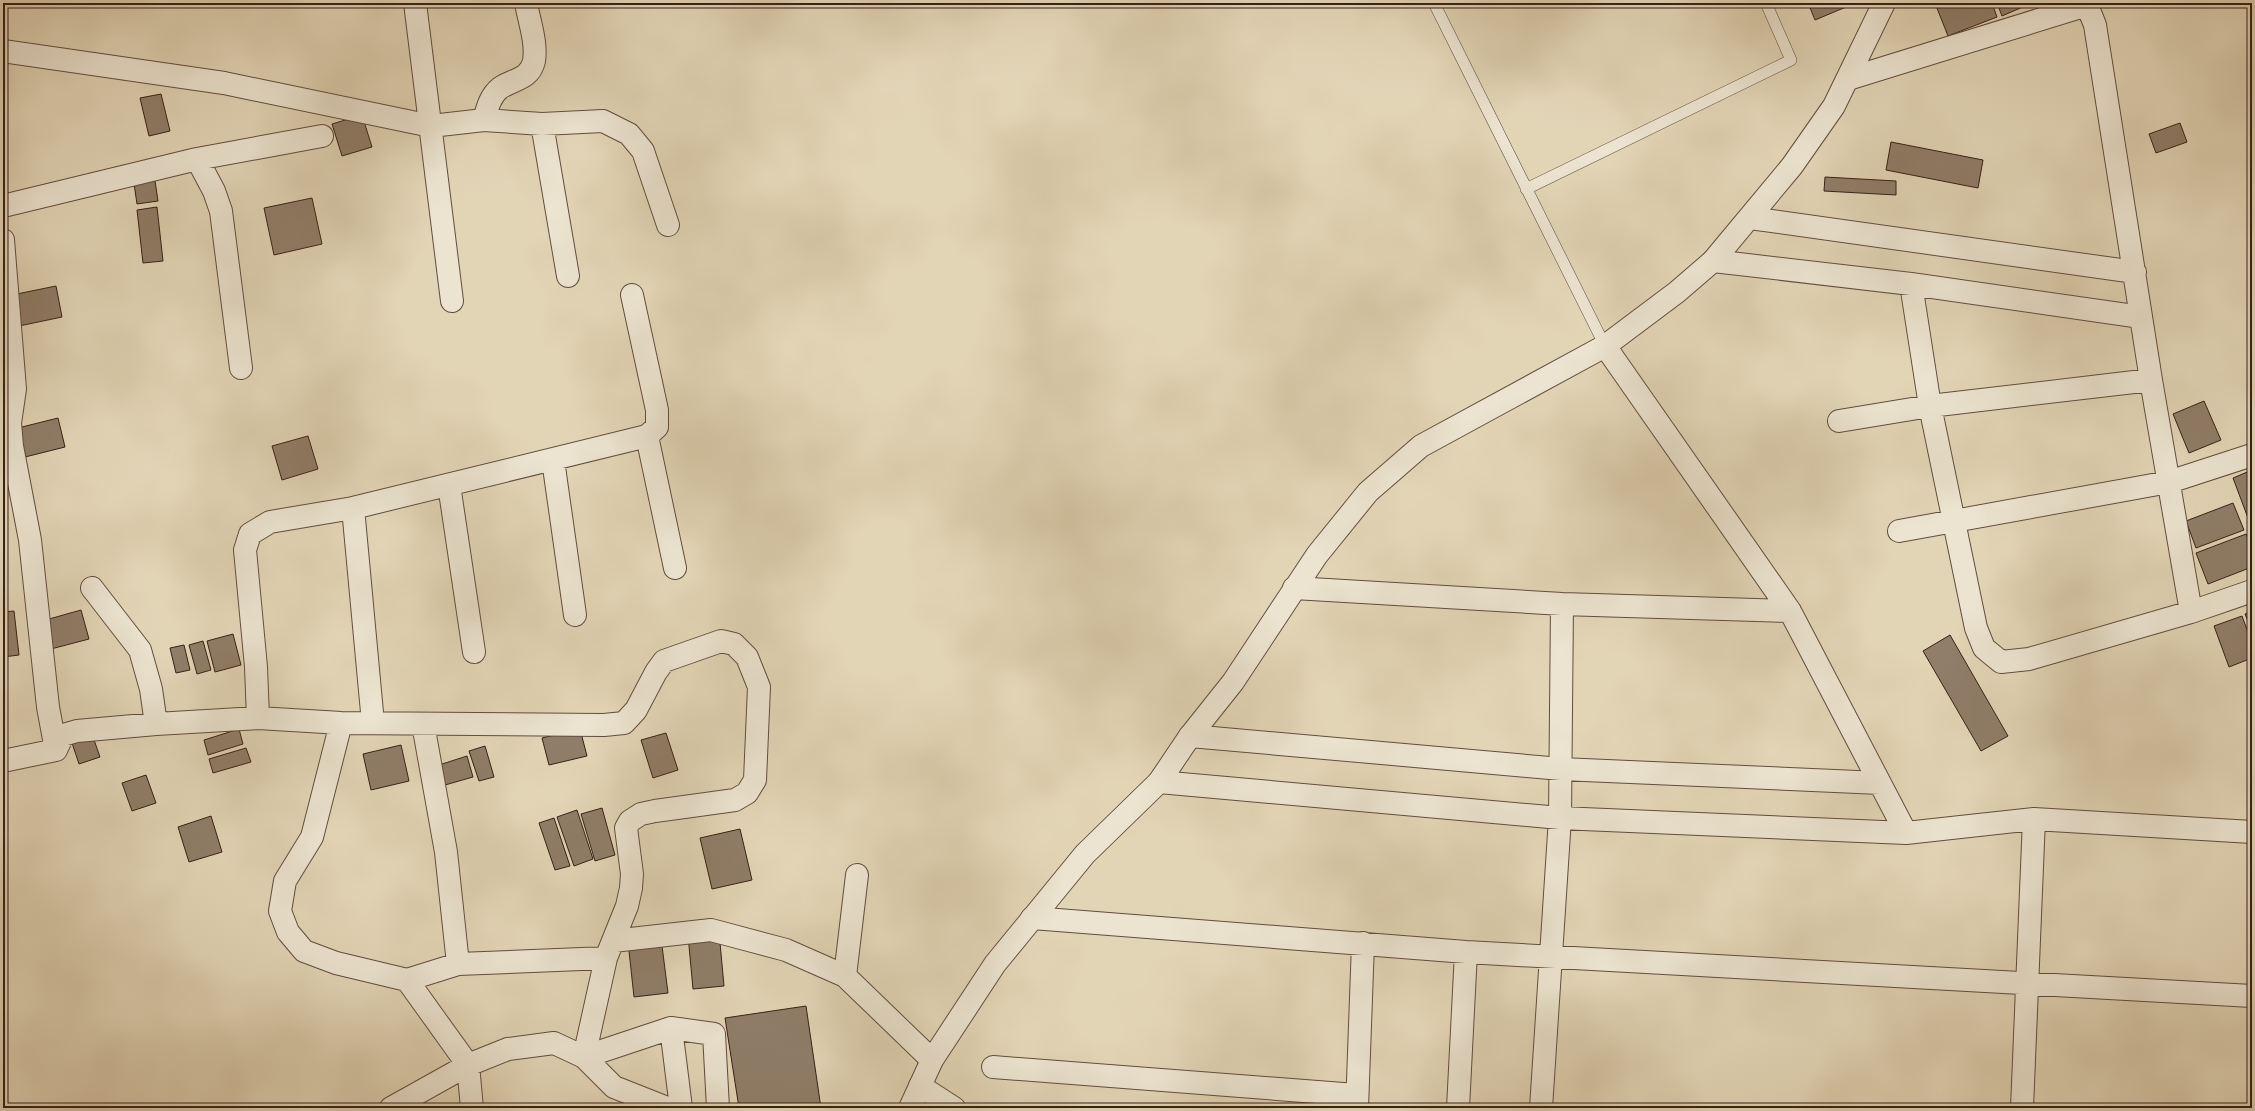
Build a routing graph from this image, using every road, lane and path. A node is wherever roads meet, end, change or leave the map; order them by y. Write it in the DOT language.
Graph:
graph roads {
  1 [pos="416,3"];
  2 [pos="526,3"];
  3 [pos="1434,3"];
  4 [pos="1766,3"];
  5 [pos="1884,3"];
  6 [pos="2089,4"];
  7 [pos="3,51"];
  8 [pos="1848,79"];
  9 [pos="484,120"];
  10 [pos="542,124"];
  11 [pos="431,126"];
  12 [pos="322,136"];
  13 [pos="197,159"];
  14 [pos="1526,188"];
  15 [pos="3,206"];
  16 [pos="1750,218"];
  17 [pos="668,225"];
  18 [pos="3,240"];
  19 [pos="1713,261"];
  20 [pos="2135,272"];
  21 [pos="568,276"];
  22 [pos="1911,284"];
  23 [pos="632,295"];
  24 [pos="452,301"];
  25 [pos="2141,317"];
  26 [pos="1605,346"];
  27 [pos="241,368"];
  28 [pos="2151,380"];
  29 [pos="1930,406"];
  30 [pos="1839,421"];
  31 [pos="647,436"];
  32 [pos="2252,455"];
  33 [pos="553,460"];
  34 [pos="2169,482"];
  35 [pos="449,485"];
  36 [pos="353,508"];
  37 [pos="1953,521"];
  38 [pos="1900,531"];
  39 [pos="674,568"];
  40 [pos="92,588"];
  41 [pos="1294,588"];
  42 [pos="2252,591"];
  43 [pos="1562,604"];
  44 [pos="1790,611"];
  45 [pos="2192,612"];
  46 [pos="575,615"];
  47 [pos="474,652"];
  48 [pos="258,718"];
  49 [pos="342,723"];
  50 [pos="373,723"];
  51 [pos="156,724"];
  52 [pos="423,724"];
  53 [pos="1190,736"];
  54 [pos="56,750"];
  55 [pos="3,761"];
  56 [pos="1561,769"];
  57 [pos="1159,782"];
  58 [pos="1880,783"];
  59 [pos="1560,818"];
  60 [pos="2034,819"];
  61 [pos="2252,832"];
  62 [pos="1906,833"];
  63 [pos="857,875"];
  64 [pos="1032,918"];
  65 [pos="1363,942"];
  66 [pos="609,949"];
  67 [pos="1466,952"];
  68 [pos="1551,956"];
  69 [pos="458,964"];
  70 [pos="845,976"];
  71 [pos="407,980"];
  72 [pos="2026,982"];
  73 [pos="2252,996"];
  74 [pos="671,1028"];
  75 [pos="584,1057"];
  76 [pos="932,1060"];
  77 [pos="468,1065"];
  78 [pos="993,1067"];
  79 [pos="920,1086"];
  80 [pos="1356,1101"];
  81 [pos="391,1108"];
  82 [pos="472,1108"];
  83 [pos="667,1108"];
  84 [pos="681,1108"];
  85 [pos="718,1108"];
  86 [pos="910,1108"];
  87 [pos="954,1108"];
  88 [pos="1458,1108"];
  89 [pos="1540,1108"];
  90 [pos="2022,1108"];
  1 -- 11 [label="street"];
  2 -- 9 [label="street"];
  3 -- 14 [label="lane"];
  4 -- 14 [label="lane"];
  5 -- 8 [label="street"];
  6 -- 8 [label="street"];
  6 -- 20 [label="street"];
  7 -- 11 [label="street"];
  8 -- 16 [label="street"];
  9 -- 10 [label="street"];
  9 -- 11 [label="street"];
  10 -- 17 [label="street"];
  10 -- 21 [label="street"];
  11 -- 24 [label="street"];
  12 -- 13 [label="street"];
  13 -- 15 [label="street"];
  13 -- 27 [label="street"];
  14 -- 26 [label="lane"];
  16 -- 19 [label="street"];
  16 -- 20 [label="street"];
  18 -- 54 [label="street"];
  19 -- 22 [label="street"];
  19 -- 26 [label="street"];
  20 -- 25 [label="street"];
  22 -- 25 [label="street"];
  22 -- 29 [label="street"];
  23 -- 31 [label="street"];
  25 -- 28 [label="street"];
  26 -- 41 [label="street"];
  26 -- 44 [label="street"];
  28 -- 29 [label="street"];
  28 -- 34 [label="street"];
  29 -- 30 [label="street"];
  29 -- 37 [label="street"];
  31 -- 33 [label="street"];
  31 -- 39 [label="street"];
  32 -- 34 [label="street"];
  33 -- 35 [label="street"];
  33 -- 46 [label="street"];
  34 -- 37 [label="street"];
  34 -- 45 [label="street"];
  35 -- 36 [label="street"];
  35 -- 47 [label="street"];
  36 -- 48 [label="street"];
  36 -- 50 [label="street"];
  37 -- 38 [label="street"];
  37 -- 45 [label="street"];
  40 -- 51 [label="street"];
  41 -- 43 [label="street"];
  41 -- 53 [label="street"];
  42 -- 45 [label="street"];
  43 -- 44 [label="street"];
  43 -- 56 [label="street"];
  44 -- 58 [label="street"];
  48 -- 49 [label="street"];
  48 -- 51 [label="street"];
  49 -- 50 [label="street"];
  49 -- 71 [label="street"];
  50 -- 52 [label="street"];
  51 -- 54 [label="street"];
  52 -- 66 [label="street"];
  52 -- 69 [label="street"];
  53 -- 56 [label="street"];
  53 -- 57 [label="street"];
  54 -- 55 [label="street"];
  56 -- 58 [label="street"];
  56 -- 59 [label="street"];
  57 -- 59 [label="street"];
  57 -- 64 [label="street"];
  58 -- 62 [label="street"];
  59 -- 62 [label="street"];
  59 -- 68 [label="street"];
  60 -- 61 [label="street"];
  60 -- 62 [label="street"];
  60 -- 72 [label="street"];
  63 -- 70 [label="street"];
  64 -- 65 [label="street"];
  64 -- 76 [label="street"];
  65 -- 67 [label="street"];
  65 -- 80 [label="street"];
  66 -- 69 [label="street"];
  66 -- 70 [label="street"];
  66 -- 75 [label="street"];
  67 -- 68 [label="street"];
  67 -- 88 [label="street"];
  68 -- 72 [label="street"];
  68 -- 89 [label="street"];
  69 -- 71 [label="street"];
  70 -- 76 [label="street"];
  71 -- 77 [label="street"];
  72 -- 73 [label="street"];
  72 -- 90 [label="street"];
  74 -- 75 [label="street"];
  74 -- 84 [label="street"];
  74 -- 85 [label="street"];
  75 -- 77 [label="street"];
  75 -- 83 [label="street"];
  76 -- 79 [label="street"];
  77 -- 81 [label="street"];
  77 -- 82 [label="street"];
  78 -- 80 [label="street"];
  79 -- 86 [label="street"];
  79 -- 87 [label="street"];
}
